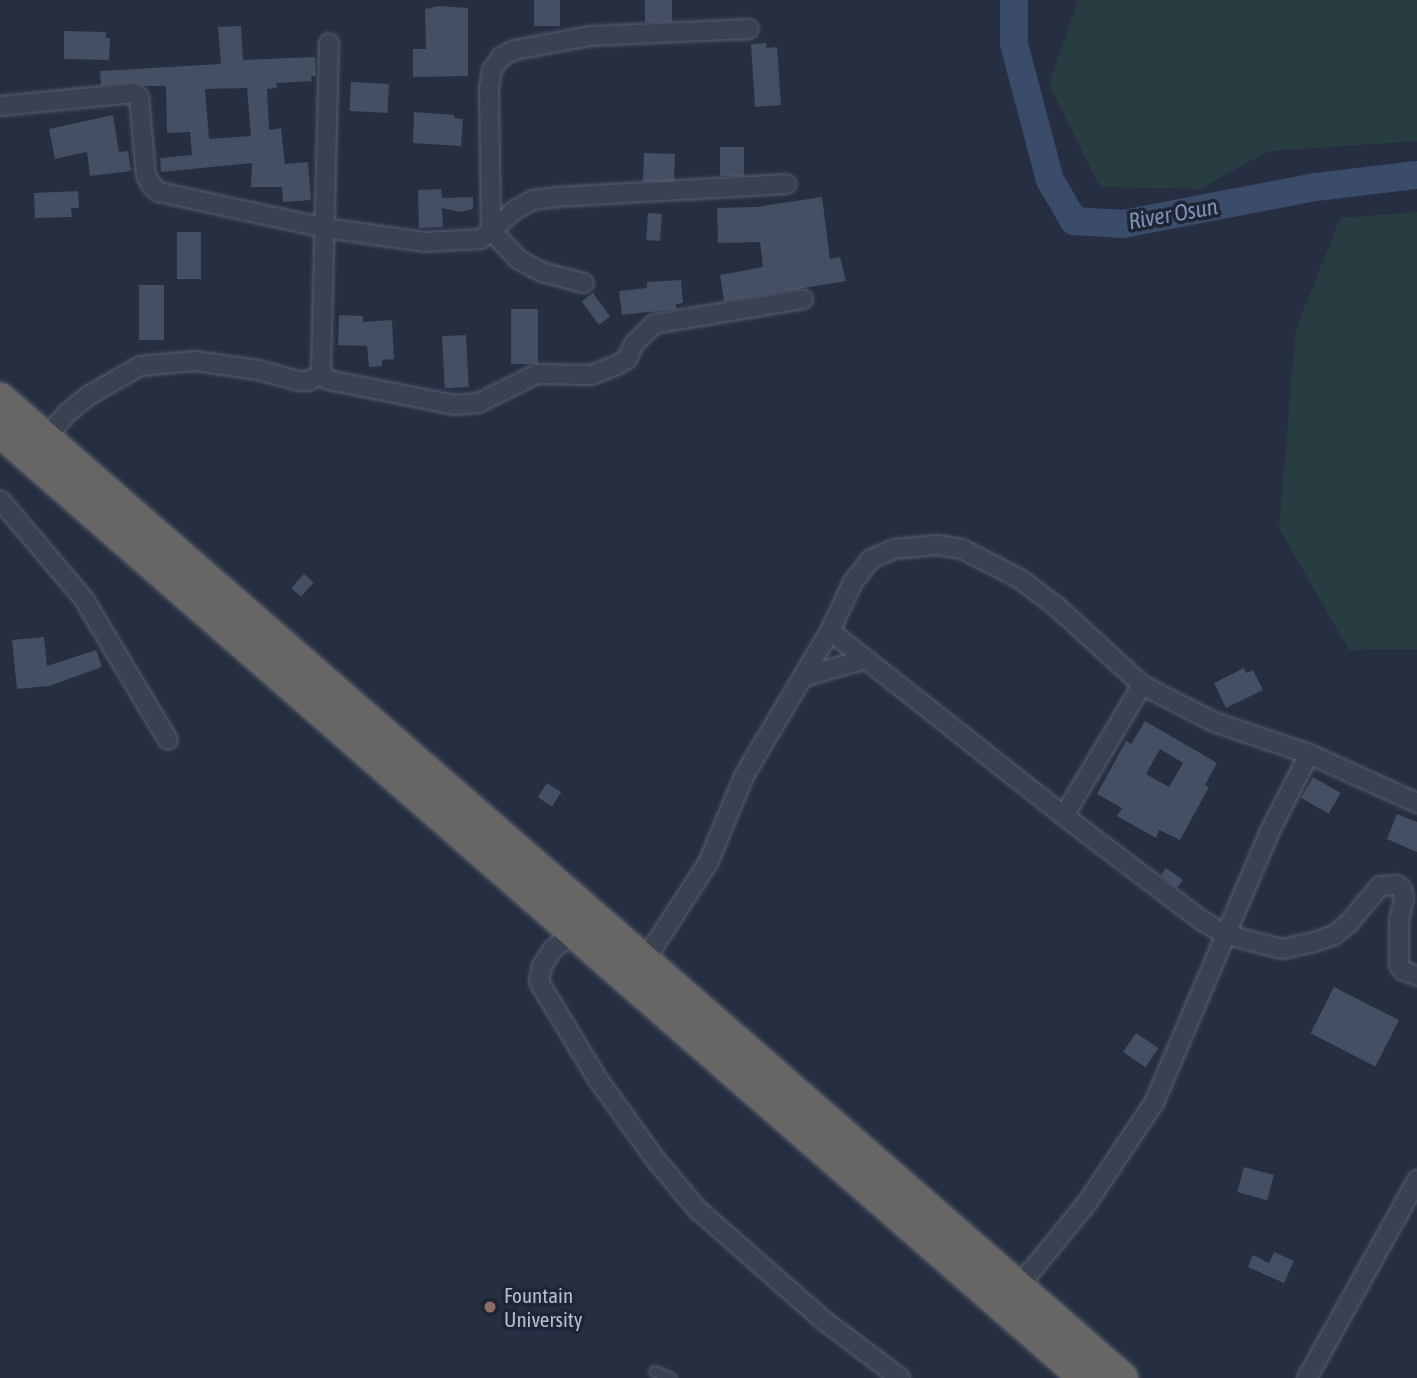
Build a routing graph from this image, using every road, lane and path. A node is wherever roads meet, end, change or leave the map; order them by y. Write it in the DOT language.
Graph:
graph roads {
  1 [pos="749,29"];
  2 [pos="329,43"];
  3 [pos="0,106"];
  4 [pos="787,184"];
  5 [pos="325,228"];
  6 [pos="491,230"];
  7 [pos="584,283"];
  8 [pos="803,299"];
  9 [pos="322,373"];
  10 [pos="0,398"];
  11 [pos="0,432"];
  12 [pos="46,438"];
  13 [pos="0,500"];
  14 [pos="830,631"];
  15 [pos="866,659"];
  16 [pos="803,677"];
  17 [pos="1142,685"];
  18 [pos="168,740"];
  19 [pos="1309,754"];
  20 [pos="1417,803"];
  21 [pos="1064,816"];
  22 [pos="573,933"];
  23 [pos="1224,934"];
  24 [pos="645,960"];
  25 [pos="1417,976"];
  26 [pos="1417,1181"];
  27 [pos="1019,1286"];
  28 [pos="654,1371"];
  29 [pos="671,1378"];
  30 [pos="900,1378"];
  31 [pos="1084,1378"];
  32 [pos="1123,1378"];
  33 [pos="1307,1378"];
  1 -- 6 [label="street"];
  2 -- 5 [label="street"];
  3 -- 5 [label="street"];
  4 -- 6 [label="street"];
  5 -- 6 [label="street"];
  5 -- 9 [label="street"];
  6 -- 7 [label="street"];
  8 -- 9 [label="street"];
  9 -- 12 [label="street"];
  10 -- 12 [label="highway"];
  11 -- 22 [label="highway"];
  12 -- 24 [label="highway"];
  13 -- 18 [label="street"];
  14 -- 15 [label="street"];
  14 -- 16 [label="street"];
  14 -- 17 [label="street"];
  15 -- 16 [label="street"];
  15 -- 21 [label="street"];
  16 -- 24 [label="street"];
  17 -- 19 [label="street"];
  17 -- 21 [label="street"];
  19 -- 20 [label="street"];
  19 -- 23 [label="street"];
  21 -- 23 [label="street"];
  22 -- 30 [label="street"];
  22 -- 31 [label="highway"];
  23 -- 25 [label="street"];
  23 -- 27 [label="street"];
  24 -- 27 [label="highway"];
  26 -- 33 [label="street"];
  27 -- 32 [label="highway"];
  28 -- 29 [label="lane"];
}
